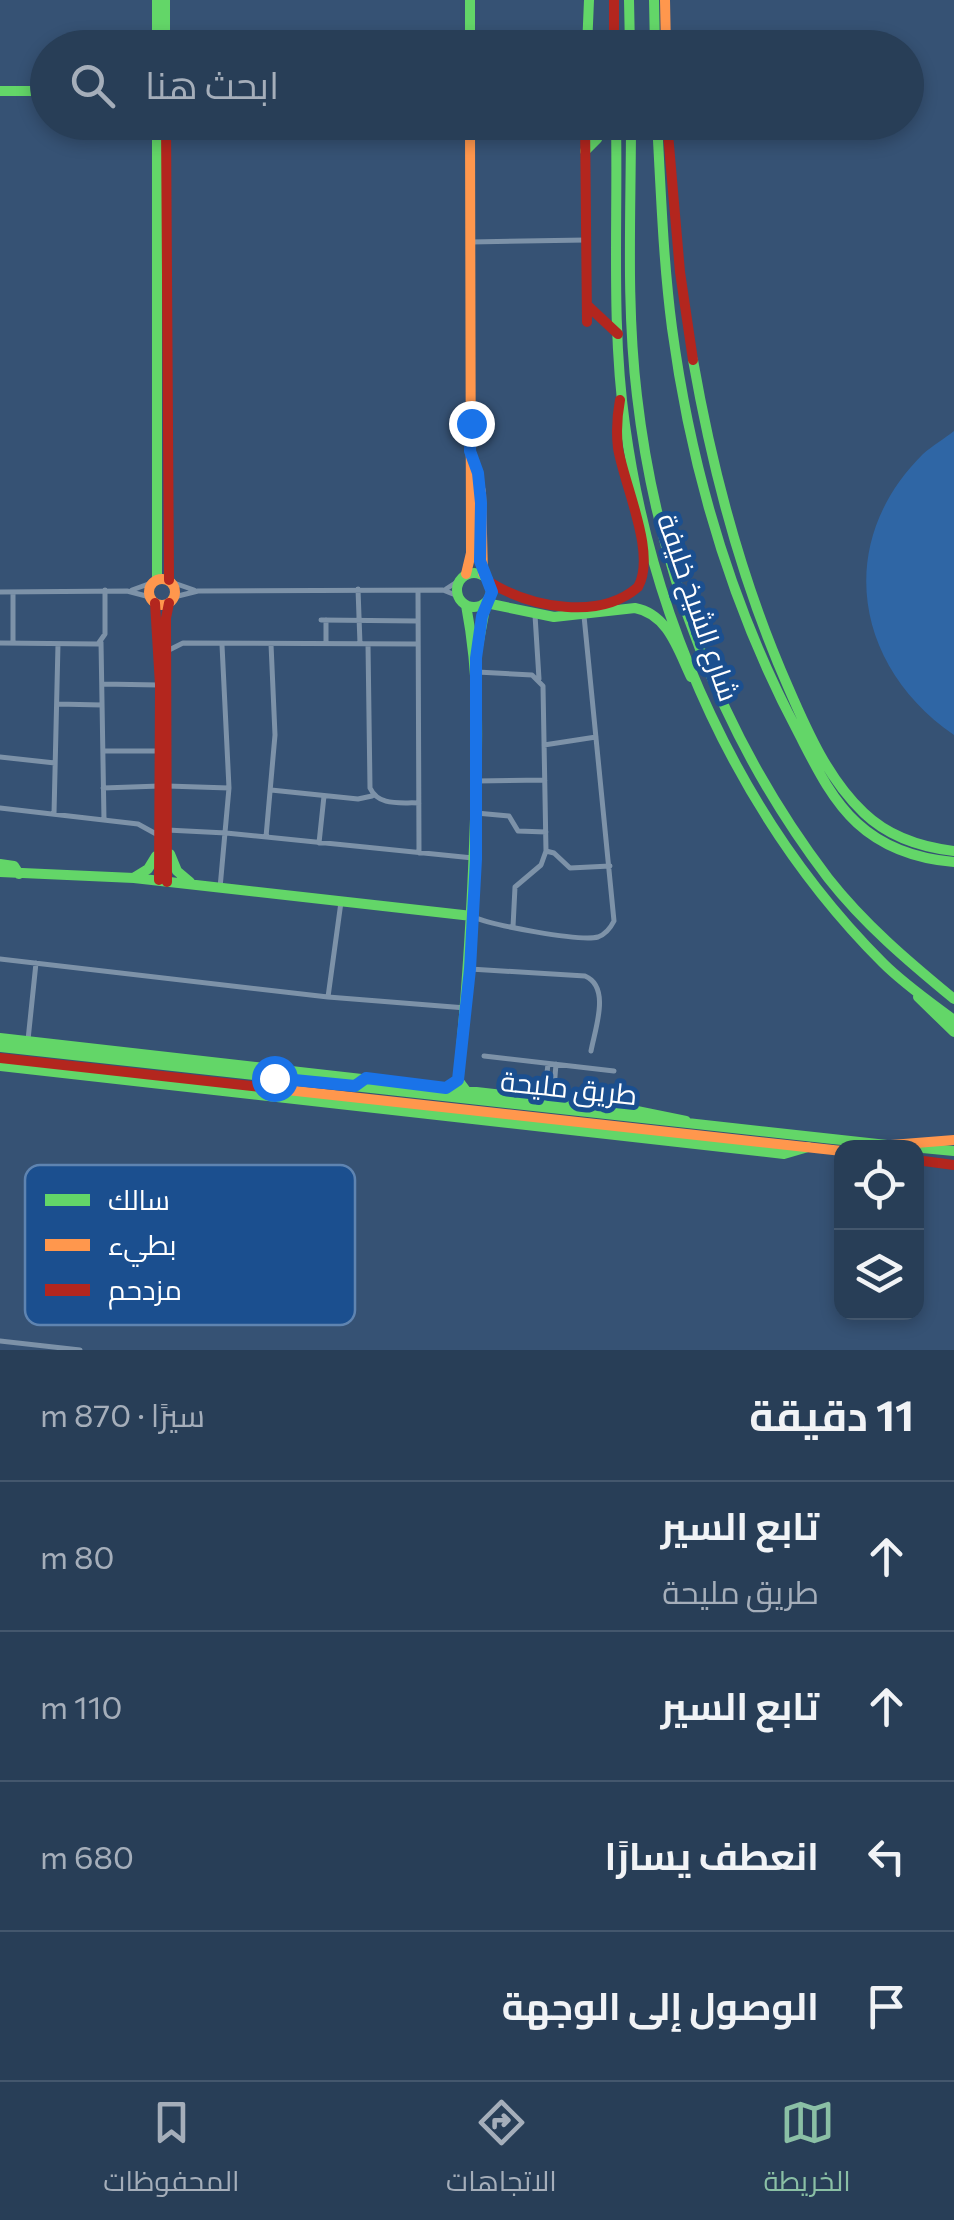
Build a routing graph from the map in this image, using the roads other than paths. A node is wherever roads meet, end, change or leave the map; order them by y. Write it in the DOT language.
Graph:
graph roads {
  1 [pos="157,0"];
  2 [pos="165,0"];
  3 [pos="470,0"];
  4 [pos="589,0"];
  5 [pos="614,0"];
  6 [pos="629,0"];
  7 [pos="654,0"];
  8 [pos="665,0"];
  9 [pos="157,30"];
  10 [pos="165,30"];
  11 [pos="470,30"];
  12 [pos="588,30"];
  13 [pos="614,30"];
  14 [pos="630,30"];
  15 [pos="654,30"];
  16 [pos="666,30"];
  17 [pos="0,91"];
  18 [pos="30,91"];
  19 [pos="158,140"];
  20 [pos="166,140"];
  21 [pos="470,140"];
  22 [pos="584,140"];
  23 [pos="596,140"];
  24 [pos="616,140"];
  25 [pos="631,140"];
  26 [pos="665,140"];
  27 [pos="666,140"];
  28 [pos="584,151"];
  29 [pos="586,240"];
  30 [pos="471,242"];
  31 [pos="671,303"];
  32 [pos="587,306"];
  33 [pos="601,316"];
  34 [pos="618,334"];
  35 [pos="689,339"];
  36 [pos="622,396"];
  37 [pos="470,451"];
  38 [pos="463,577"];
  39 [pos="486,579"];
  40 [pos="163,581"];
  41 [pos="105,590"];
  42 [pos="358,590"];
  43 [pos="418,590"];
  44 [pos="444,590"];
  45 [pos="128,591"];
  46 [pos="197,591"];
  47 [pos="0,592"];
  48 [pos="13,592"];
  49 [pos="153,600"];
  50 [pos="172,600"];
  51 [pos="462,600"];
  52 [pos="486,603"];
  53 [pos="535,615"];
  54 [pos="584,616"];
  55 [pos="359,620"];
  56 [pos="418,621"];
  57 [pos="166,631"];
  58 [pos="101,642"];
  59 [pos="0,643"];
  60 [pos="13,643"];
  61 [pos="182,643"];
  62 [pos="326,643"];
  63 [pos="58,644"];
  64 [pos="271,644"];
  65 [pos="360,644"];
  66 [pos="368,644"];
  67 [pos="418,644"];
  68 [pos="222,645"];
  69 [pos="166,651"];
  70 [pos="476,658"];
  71 [pos="477,672"];
  72 [pos="539,679"];
  73 [pos="102,684"];
  74 [pos="160,684"];
  75 [pos="702,693"];
  76 [pos="56,704"];
  77 [pos="102,705"];
  78 [pos="596,737"];
  79 [pos="544,746"];
  80 [pos="103,751"];
  81 [pos="160,751"];
  82 [pos="0,758"];
  83 [pos="55,762"];
  84 [pos="545,780"];
  85 [pos="476,781"];
  86 [pos="164,786"];
  87 [pos="104,788"];
  88 [pos="229,788"];
  89 [pos="271,790"];
  90 [pos="324,796"];
  91 [pos="374,796"];
  92 [pos="419,803"];
  93 [pos="0,808"];
  94 [pos="160,812"];
  95 [pos="476,813"];
  96 [pos="54,814"];
  97 [pos="104,820"];
  98 [pos="138,824"];
  99 [pos="546,832"];
  100 [pos="226,833"];
  101 [pos="164,834"];
  102 [pos="266,837"];
  103 [pos="319,842"];
  104 [pos="546,851"];
  105 [pos="954,851"];
  106 [pos="419,853"];
  107 [pos="476,859"];
  108 [pos="954,862"];
  109 [pos="610,866"];
  110 [pos="0,868"];
  111 [pos="134,878"];
  112 [pos="163,881"];
  113 [pos="194,885"];
  114 [pos="220,888"];
  115 [pos="341,902"];
  116 [pos="472,916"];
  117 [pos="513,927"];
  118 [pos="0,960"];
  119 [pos="36,963"];
  120 [pos="470,969"];
  121 [pos="916,991"];
  122 [pos="328,996"];
  123 [pos="954,999"];
  124 [pos="466,1008"];
  125 [pos="954,1020"];
  126 [pos="954,1032"];
  127 [pos="0,1038"];
  128 [pos="28,1041"];
  129 [pos="0,1047"];
  130 [pos="591,1051"];
  131 [pos="484,1056"];
  132 [pos="0,1062"];
  133 [pos="552,1064"];
  134 [pos="262,1067"];
  135 [pos="614,1071"];
  136 [pos="274,1078"];
  137 [pos="366,1078"];
  138 [pos="458,1080"];
  139 [pos="355,1086"];
  140 [pos="446,1088"];
  141 [pos="467,1092"];
  142 [pos="548,1100"];
  143 [pos="690,1123"];
  144 [pos="845,1140"];
  145 [pos="954,1140"];
  146 [pos="924,1142"];
  147 [pos="924,1148"];
  148 [pos="834,1150"];
  149 [pos="954,1151"];
  150 [pos="924,1161"];
  151 [pos="954,1165"];
  152 [pos="0,1340"];
  153 [pos="80,1350"];
  1 -- 9 [label="main road"];
  2 -- 10 [label="main road"];
  3 -- 11 [label="main road"];
  4 -- 12 [label="main road"];
  5 -- 13 [label="main road"];
  6 -- 14 [label="main road"];
  7 -- 15 [label="main road"];
  8 -- 16 [label="main road"];
  17 -- 18 [label="main road"];
  19 -- 40 [label="main road"];
  20 -- 40 [label="main road"];
  21 -- 30 [label="main road"];
  22 -- 28 [label="main road"];
  23 -- 28 [label="main road"];
  24 -- 34 [label="main road, شارع الشيخ خليفة"];
  25 -- 123 [label="main road, شارع الشيخ خليفة"];
  26 -- 31 [label="main road"];
  27 -- 35 [label="main road"];
  28 -- 29 [label="main road"];
  29 -- 30 [label="street"];
  29 -- 32 [label="main road"];
  30 -- 37 [label="main road"];
  31 -- 35 [label="main road"];
  31 -- 108 [label="main road"];
  32 -- 33 [label="main road"];
  32 -- 33 [label="main road"];
  33 -- 34 [label="main road"];
  34 -- 36 [label="main road, شارع الشيخ خليفة"];
  35 -- 105 [label="main road"];
  36 -- 39 [label="main road"];
  36 -- 75 [label="main road, شارع الشيخ خليفة"];
  37 -- 38 [label="main road"];
  37 -- 39 [label="main road"];
  38 -- 39 [label="main road"];
  38 -- 44 [label="street"];
  38 -- 51 [label="main road"];
  39 -- 52 [label="main road"];
  40 -- 45 [label="street"];
  40 -- 46 [label="street"];
  40 -- 49 [label="main road"];
  40 -- 50 [label="main road"];
  41 -- 45 [label="street"];
  41 -- 48 [label="street"];
  41 -- 58 [label="street"];
  42 -- 43 [label="street"];
  42 -- 46 [label="street"];
  42 -- 55 [label="street"];
  43 -- 44 [label="street"];
  43 -- 56 [label="street"];
  44 -- 51 [label="street"];
  45 -- 49 [label="street"];
  46 -- 50 [label="street"];
  47 -- 48 [label="street"];
  48 -- 60 [label="street"];
  49 -- 50 [label="main road"];
  49 -- 74 [label="main road"];
  50 -- 57 [label="main road"];
  51 -- 52 [label="main road"];
  51 -- 70 [label="main road"];
  52 -- 53 [label="main road"];
  52 -- 70 [label="main road"];
  53 -- 54 [label="main road"];
  53 -- 72 [label="street"];
  54 -- 75 [label="main road"];
  54 -- 78 [label="street"];
  55 -- 56 [label="street"];
  55 -- 62 [label="street"];
  55 -- 65 [label="street"];
  56 -- 67 [label="street"];
  57 -- 61 [label="street"];
  57 -- 69 [label="main road"];
  58 -- 63 [label="street"];
  58 -- 73 [label="street"];
  59 -- 60 [label="street"];
  60 -- 63 [label="street"];
  61 -- 68 [label="street"];
  61 -- 69 [label="street"];
  62 -- 64 [label="street"];
  62 -- 65 [label="street"];
  63 -- 76 [label="street"];
  64 -- 68 [label="street"];
  64 -- 89 [label="street"];
  65 -- 66 [label="street"];
  66 -- 67 [label="street"];
  66 -- 91 [label="street"];
  67 -- 92 [label="street"];
  68 -- 88 [label="street"];
  69 -- 86 [label="main road"];
  70 -- 71 [label="main road"];
  71 -- 72 [label="street"];
  71 -- 85 [label="main road"];
  72 -- 79 [label="street"];
  73 -- 74 [label="street"];
  73 -- 77 [label="street"];
  74 -- 81 [label="main road"];
  75 -- 121 [label="main road, شارع الشيخ خليفة"];
  76 -- 77 [label="street"];
  76 -- 83 [label="street"];
  77 -- 80 [label="street"];
  78 -- 79 [label="street"];
  78 -- 109 [label="street"];
  79 -- 84 [label="street"];
  80 -- 81 [label="street"];
  80 -- 87 [label="street"];
  81 -- 86 [label="main road"];
  82 -- 83 [label="street"];
  83 -- 96 [label="street"];
  84 -- 85 [label="street"];
  84 -- 99 [label="street"];
  85 -- 95 [label="main road"];
  86 -- 87 [label="street"];
  86 -- 88 [label="street"];
  86 -- 94 [label="main road"];
  86 -- 101 [label="main road"];
  87 -- 97 [label="street"];
  88 -- 100 [label="street"];
  89 -- 90 [label="street"];
  89 -- 102 [label="street"];
  90 -- 91 [label="street"];
  90 -- 103 [label="street"];
  91 -- 92 [label="street"];
  92 -- 106 [label="street"];
  93 -- 96 [label="street"];
  94 -- 98 [label="street"];
  94 -- 101 [label="main road"];
  95 -- 99 [label="street"];
  95 -- 107 [label="main road"];
  96 -- 97 [label="street"];
  97 -- 98 [label="street"];
  98 -- 101 [label="street"];
  99 -- 104 [label="street"];
  100 -- 101 [label="street"];
  100 -- 102 [label="street"];
  100 -- 114 [label="street"];
  101 -- 111 [label="main road"];
  101 -- 112 [label="main road"];
  101 -- 113 [label="main road"];
  102 -- 103 [label="street"];
  103 -- 106 [label="street"];
  104 -- 109 [label="street"];
  104 -- 117 [label="street"];
  106 -- 107 [label="street"];
  107 -- 116 [label="main road"];
  109 -- 117 [label="street"];
  110 -- 111 [label="main road"];
  111 -- 112 [label="main road"];
  112 -- 113 [label="main road"];
  113 -- 114 [label="main road"];
  114 -- 115 [label="main road"];
  115 -- 116 [label="main road"];
  115 -- 122 [label="street"];
  116 -- 117 [label="street"];
  116 -- 120 [label="main road"];
  118 -- 119 [label="street"];
  119 -- 122 [label="street"];
  119 -- 128 [label="street"];
  120 -- 124 [label="main road"];
  120 -- 130 [label="street"];
  121 -- 125 [label="main road, شارع الشيخ خليفة"];
  121 -- 126 [label="main road"];
  122 -- 124 [label="street"];
  124 -- 138 [label="main road"];
  127 -- 128 [label="main road"];
  128 -- 134 [label="main road"];
  129 -- 136 [label="main road, طريق مليحة"];
  131 -- 133 [label="street"];
  132 -- 148 [label="main road, طريق مليحة"];
  133 -- 135 [label="street"];
  133 -- 142 [label="street"];
  134 -- 136 [label="main road"];
  134 -- 137 [label="main road"];
  136 -- 139 [label="main road, طريق مليحة"];
  137 -- 139 [label="main road"];
  137 -- 140 [label="main road"];
  138 -- 140 [label="main road"];
  138 -- 141 [label="main road"];
  139 -- 143 [label="main road, طريق مليحة"];
  140 -- 141 [label="main road"];
  141 -- 142 [label="main road"];
  142 -- 143 [label="main road"];
  143 -- 144 [label="main road, طريق مليحة"];
  145 -- 146 [label="main road"];
  147 -- 149 [label="main road, طريق مليحة"];
  150 -- 151 [label="main road"];
  152 -- 153 [label="street"];
}
